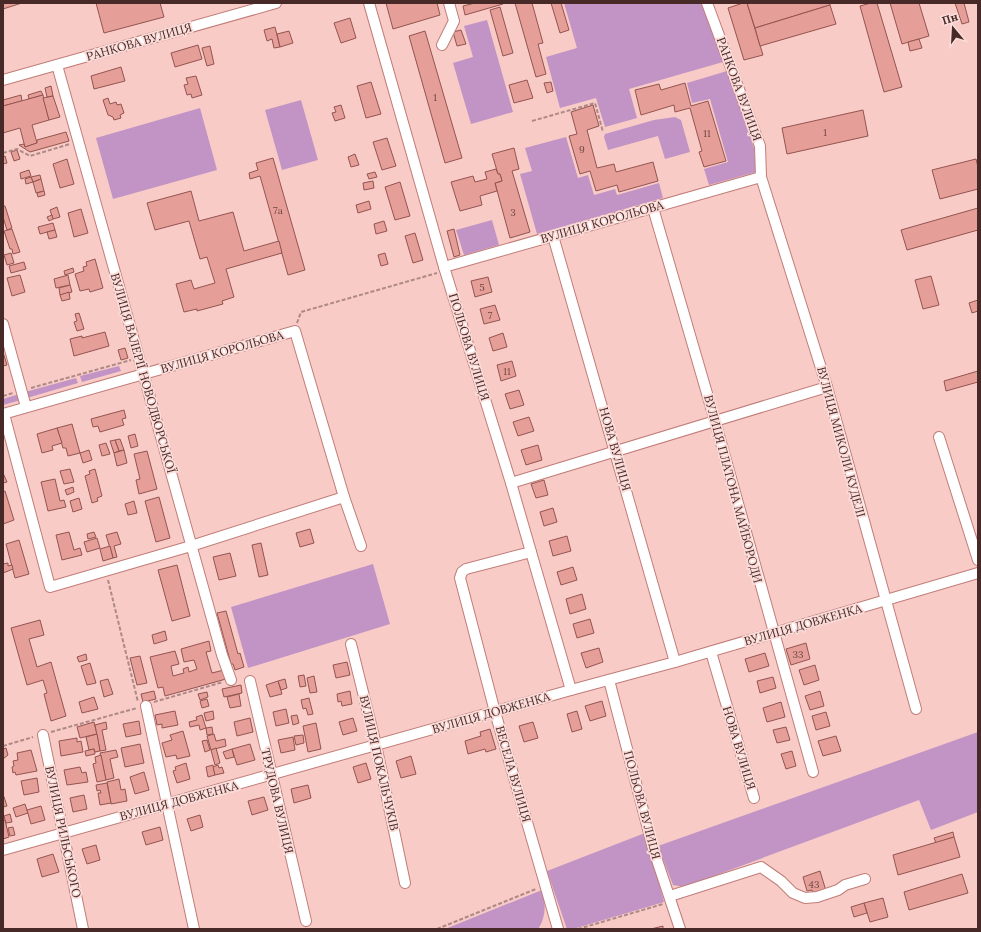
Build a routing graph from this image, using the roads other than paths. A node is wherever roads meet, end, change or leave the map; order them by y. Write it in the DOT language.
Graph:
graph roads {
  1 [pos="276,3"];
  2 [pos="369,3"];
  3 [pos="449,3"];
  4 [pos="707,3"];
  5 [pos="442,46"];
  6 [pos="56,65"];
  7 [pos="3,80"];
  8 [pos="761,177"];
  9 [pos="653,208"];
  10 [pos="553,236"];
  11 [pos="444,267"];
  12 [pos="3,324"];
  13 [pos="144,374"];
  14 [pos="826,387"];
  15 [pos="26,407"];
  16 [pos="3,414"];
  17 [pos="715,421"];
  18 [pos="939,437"];
  19 [pos="616,451"];
  20 [pos="511,483"];
  21 [pos="344,497"];
  22 [pos="191,546"];
  23 [pos="361,546"];
  24 [pos="531,552"];
  25 [pos="978,560"];
  26 [pos="978,573"];
  27 [pos="885,602"];
  28 [pos="773,632"];
  29 [pos="350,644"];
  30 [pos="710,652"];
  31 [pos="675,662"];
  32 [pos="231,680"];
  33 [pos="609,680"];
  34 [pos="250,681"];
  35 [pos="571,690"];
  36 [pos="146,706"];
  37 [pos="916,709"];
  38 [pos="495,712"];
  39 [pos="43,735"];
  40 [pos="376,745"];
  41 [pos="812,772"];
  42 [pos="271,776"];
  43 [pos="754,798"];
  44 [pos="168,804"];
  45 [pos="63,833"];
  46 [pos="3,850"];
  47 [pos="865,880"];
  48 [pos="405,883"];
  49 [pos="671,898"];
  50 [pos="306,921"];
  51 [pos="83,929"];
  52 [pos="194,929"];
  53 [pos="558,929"];
  54 [pos="680,929"];
  1 -- 6 [label="street, РАНКОВА ВУЛИЦЯ"];
  2 -- 11 [label="street, ПОЛЬОВА ВУЛИЦЯ"];
  3 -- 5 [label="street"];
  4 -- 8 [label="street, РАНКОВА ВУЛИЦЯ"];
  6 -- 7 [label="street, РАНКОВА ВУЛИЦЯ"];
  6 -- 13 [label="street, ВУЛИЦЯ ВАЛЕРІЇ НОВОДВОРСЬКОЇ"];
  8 -- 9 [label="street, ВУЛИЦЯ КОРОЛЬОВА"];
  8 -- 14 [label="street, ВУЛИЦЯ МИКОЛИ КУДЕЛІ"];
  9 -- 10 [label="street, ВУЛИЦЯ КОРОЛЬОВА"];
  9 -- 17 [label="street, ВУЛИЦЯ ПЛАТОНА МАЙБОРОДИ"];
  10 -- 11 [label="street, ВУЛИЦЯ КОРОЛЬОВА"];
  10 -- 19 [label="street, НОВА ВУЛИЦЯ"];
  11 -- 20 [label="street, ПОЛЬОВА ВУЛИЦЯ"];
  12 -- 15 [label="street"];
  13 -- 15 [label="street, ВУЛИЦЯ КОРОЛЬОВА"];
  13 -- 21 [label="street, ВУЛИЦЯ КОРОЛЬОВА"];
  13 -- 22 [label="street, ВУЛИЦЯ ВАЛЕРІЇ НОВОДВОРСЬКОЇ"];
  14 -- 17 [label="street"];
  14 -- 27 [label="street, ВУЛИЦЯ МИКОЛИ КУДЕЛІ"];
  15 -- 16 [label="street, ВУЛИЦЯ КОРОЛЬОВА"];
  16 -- 22 [label="street"];
  17 -- 19 [label="street"];
  17 -- 28 [label="street, ВУЛИЦЯ ПЛАТОНА МАЙБОРОДИ"];
  18 -- 25 [label="street"];
  19 -- 20 [label="street"];
  19 -- 31 [label="street, НОВА ВУЛИЦЯ"];
  20 -- 24 [label="street, ПОЛЬОВА ВУЛИЦЯ"];
  21 -- 22 [label="street"];
  21 -- 23 [label="street, ВУЛИЦЯ КОРОЛЬОВА"];
  22 -- 32 [label="street, ВУЛИЦЯ ВАЛЕРІЇ НОВОДВОРСЬКОЇ"];
  24 -- 35 [label="street, ПОЛЬОВА ВУЛИЦЯ"];
  24 -- 38 [label="street, ВЕСЕЛА ВУЛИЦЯ"];
  26 -- 27 [label="street, ВУЛИЦЯ ДОВЖЕНКА"];
  27 -- 28 [label="street, ВУЛИЦЯ ДОВЖЕНКА"];
  27 -- 37 [label="street, ВУЛИЦЯ МИКОЛИ КУДЕЛІ"];
  28 -- 30 [label="street, ВУЛИЦЯ ДОВЖЕНКА"];
  28 -- 41 [label="street, ВУЛИЦЯ ПЛАТОНА МАЙБОРОДИ"];
  29 -- 40 [label="street, ВУЛИЦЯ ПОКАЛЬЧУКІВ"];
  30 -- 31 [label="street, ВУЛИЦЯ ДОВЖЕНКА"];
  30 -- 43 [label="street, НОВА ВУЛИЦЯ"];
  31 -- 33 [label="street, ВУЛИЦЯ ДОВЖЕНКА"];
  33 -- 35 [label="street, ВУЛИЦЯ ДОВЖЕНКА"];
  33 -- 49 [label="street, ПОЛЬОВА ВУЛИЦЯ"];
  34 -- 42 [label="street, ТРУДОВА ВУЛИЦЯ"];
  35 -- 38 [label="street, ВУЛИЦЯ ДОВЖЕНКА"];
  36 -- 44 [label="street"];
  38 -- 40 [label="street, ВУЛИЦЯ ДОВЖЕНКА"];
  38 -- 53 [label="street, ВЕСЕЛА ВУЛИЦЯ"];
  39 -- 45 [label="street, ВУЛИЦЯ РИЛЬСЬКОГО"];
  40 -- 42 [label="street, ВУЛИЦЯ ДОВЖЕНКА"];
  40 -- 48 [label="street, ВУЛИЦЯ ПОКАЛЬЧУКІВ"];
  42 -- 44 [label="street, ВУЛИЦЯ ДОВЖЕНКА"];
  42 -- 50 [label="street, ТРУДОВА ВУЛИЦЯ"];
  44 -- 45 [label="street, ВУЛИЦЯ ДОВЖЕНКА"];
  44 -- 52 [label="street"];
  45 -- 46 [label="street, ВУЛИЦЯ ДОВЖЕНКА"];
  45 -- 51 [label="street, ВУЛИЦЯ РИЛЬСЬКОГО"];
  47 -- 49 [label="street"];
  49 -- 54 [label="street, ПОЛЬОВА ВУЛИЦЯ"];
}
